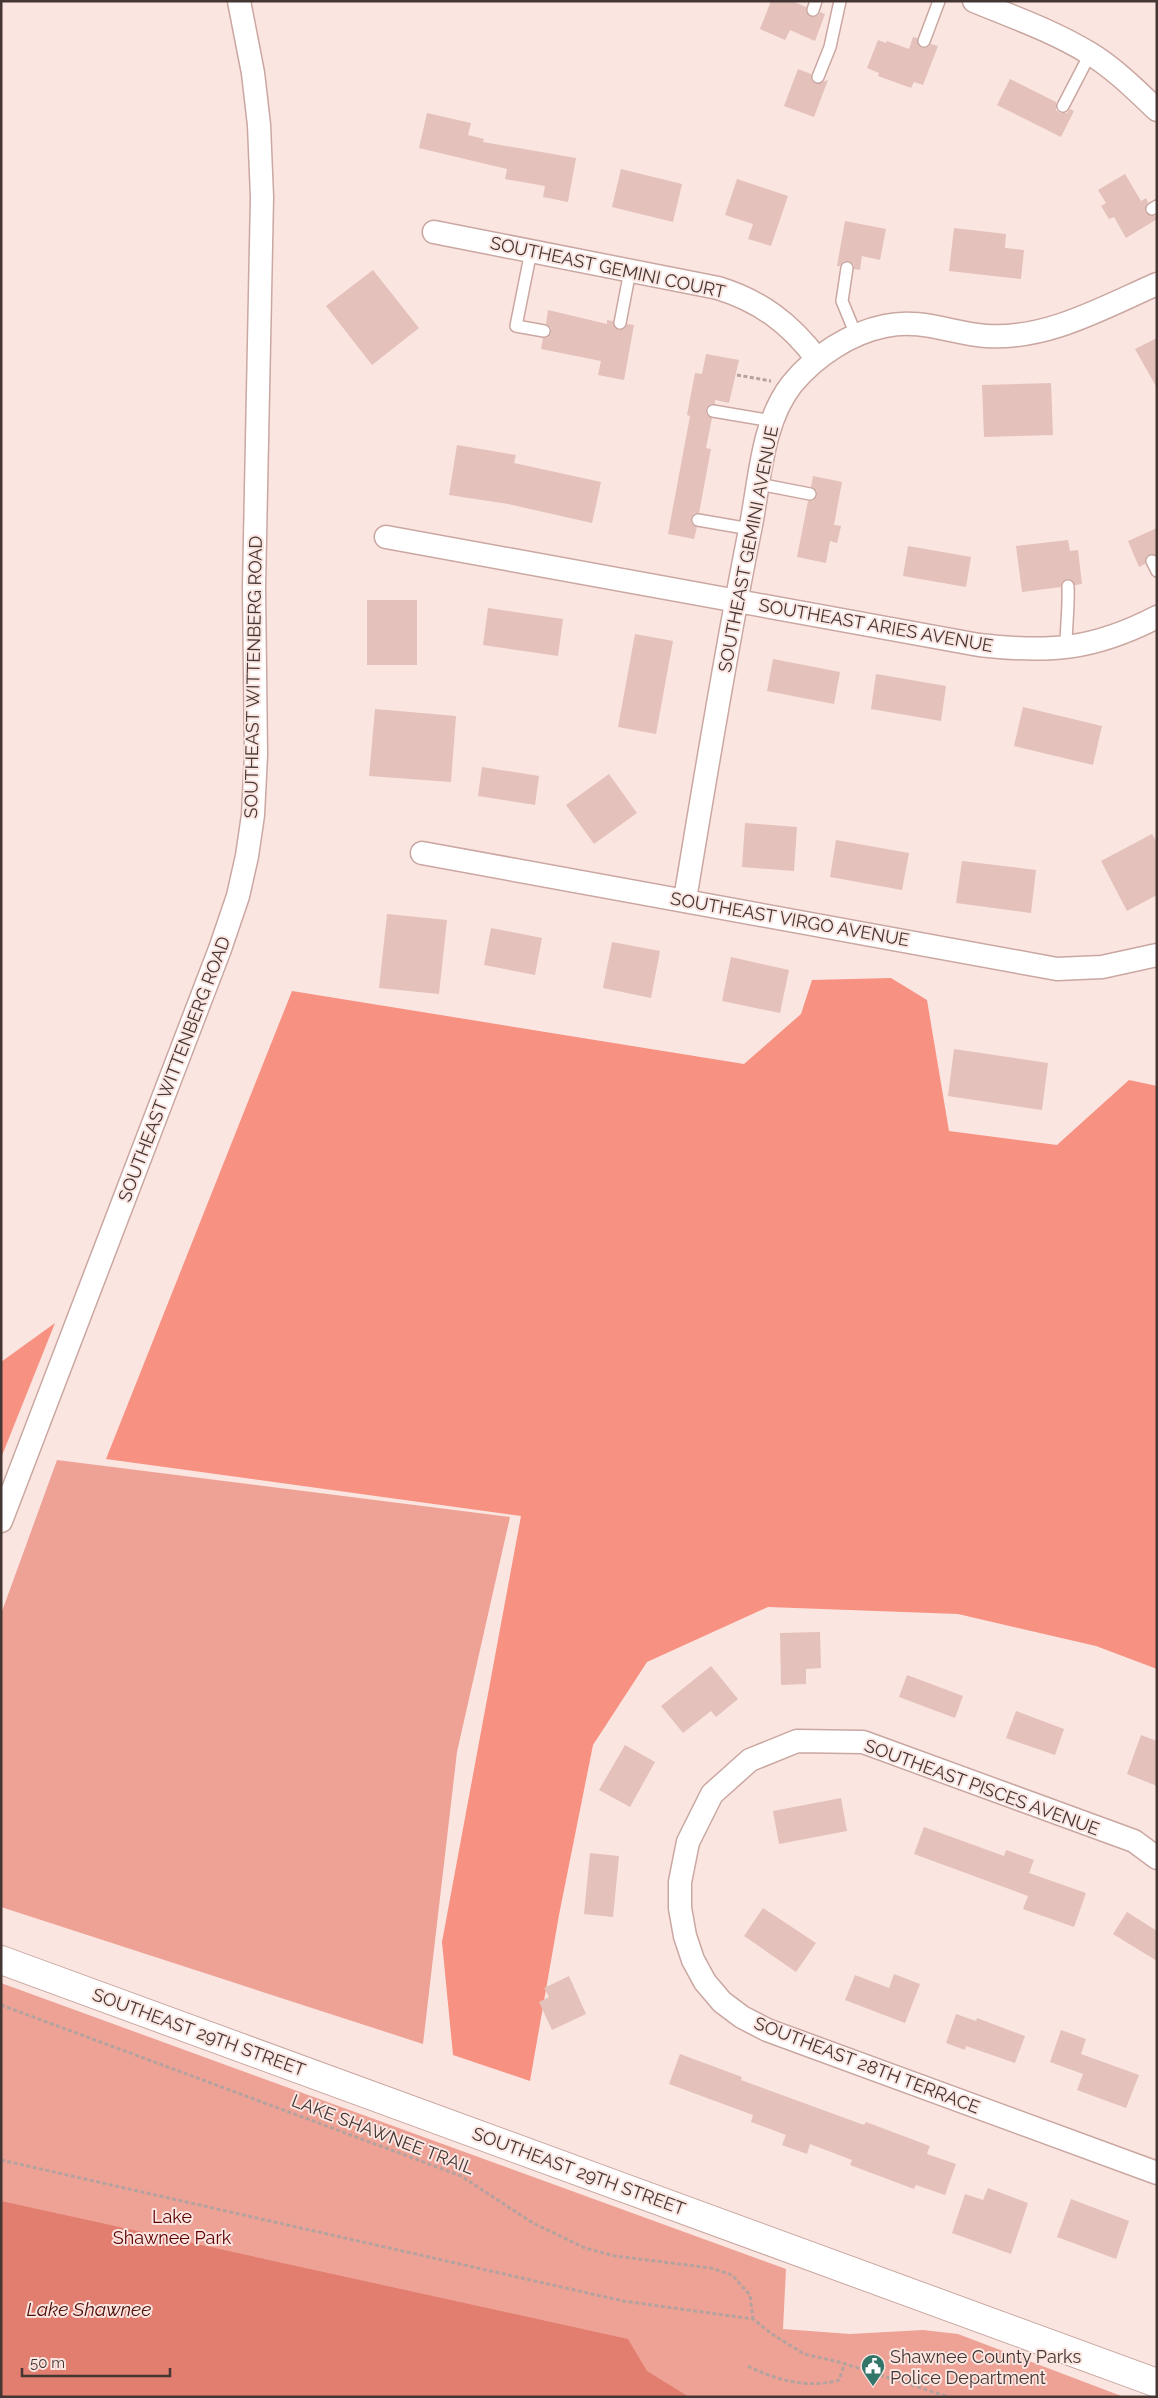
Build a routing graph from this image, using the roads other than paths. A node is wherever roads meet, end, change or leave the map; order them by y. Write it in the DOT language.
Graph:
graph roads {
  1 [pos="239,1"];
  2 [pos="840,1"];
  3 [pos="939,1"];
  4 [pos="974,1"];
  5 [pos="924,41"];
  6 [pos="1090,54"];
  7 [pos="818,77"];
  8 [pos="1063,106"];
  9 [pos="1157,110"];
  10 [pos="434,232"];
  11 [pos="531,251"];
  12 [pos="847,268"];
  13 [pos="630,270"];
  14 [pos="1157,284"];
  15 [pos="620,323"];
  16 [pos="544,331"];
  17 [pos="856,335"];
  18 [pos="817,359"];
  19 [pos="713,411"];
  20 [pos="772,421"];
  21 [pos="759,484"];
  22 [pos="810,494"];
  23 [pos="698,520"];
  24 [pos="750,529"];
  25 [pos="386,537"];
  26 [pos="1068,586"];
  27 [pos="736,600"];
  28 [pos="1157,617"];
  29 [pos="1066,648"];
  30 [pos="422,853"];
  31 [pos="685,899"];
  32 [pos="1157,955"];
  33 [pos="1,1520"];
  34 [pos="1157,1858"];
  35 [pos="683,1863"];
  36 [pos="1,1960"];
  37 [pos="1157,2174"];
  38 [pos="1157,2383"];
  1 -- 33 [label="street, SOUTHEAST WITTENBERG ROAD"];
  2 -- 7 [label="lane"];
  3 -- 5 [label="lane"];
  4 -- 6 [label="street"];
  6 -- 8 [label="lane"];
  6 -- 9 [label="street"];
  10 -- 11 [label="street, SOUTHEAST GEMINI COURT"];
  11 -- 13 [label="street, SOUTHEAST GEMINI COURT"];
  11 -- 16 [label="lane"];
  12 -- 17 [label="lane"];
  13 -- 15 [label="lane"];
  13 -- 18 [label="street, SOUTHEAST GEMINI COURT"];
  14 -- 17 [label="street, SOUTHEAST GEMINI AVENUE"];
  17 -- 18 [label="street, SOUTHEAST GEMINI AVENUE"];
  18 -- 20 [label="street, SOUTHEAST GEMINI AVENUE"];
  19 -- 20 [label="lane"];
  20 -- 21 [label="street, SOUTHEAST GEMINI AVENUE"];
  21 -- 22 [label="lane"];
  21 -- 24 [label="street, SOUTHEAST GEMINI AVENUE"];
  23 -- 24 [label="lane"];
  24 -- 27 [label="street, SOUTHEAST GEMINI AVENUE"];
  25 -- 27 [label="street, SOUTHEAST ARIES AVENUE"];
  26 -- 29 [label="lane"];
  27 -- 29 [label="street, SOUTHEAST ARIES AVENUE"];
  27 -- 31 [label="street, SOUTHEAST GEMINI AVENUE"];
  28 -- 29 [label="street, SOUTHEAST ARIES AVENUE"];
  30 -- 31 [label="street, SOUTHEAST VIRGO AVENUE"];
  31 -- 32 [label="street, SOUTHEAST VIRGO AVENUE"];
  34 -- 35 [label="street, SOUTHEAST PISCES AVENUE"];
  35 -- 37 [label="street, SOUTHEAST 28TH TERRACE"];
  36 -- 38 [label="main road, SOUTHEAST 29TH STREET"];
}
